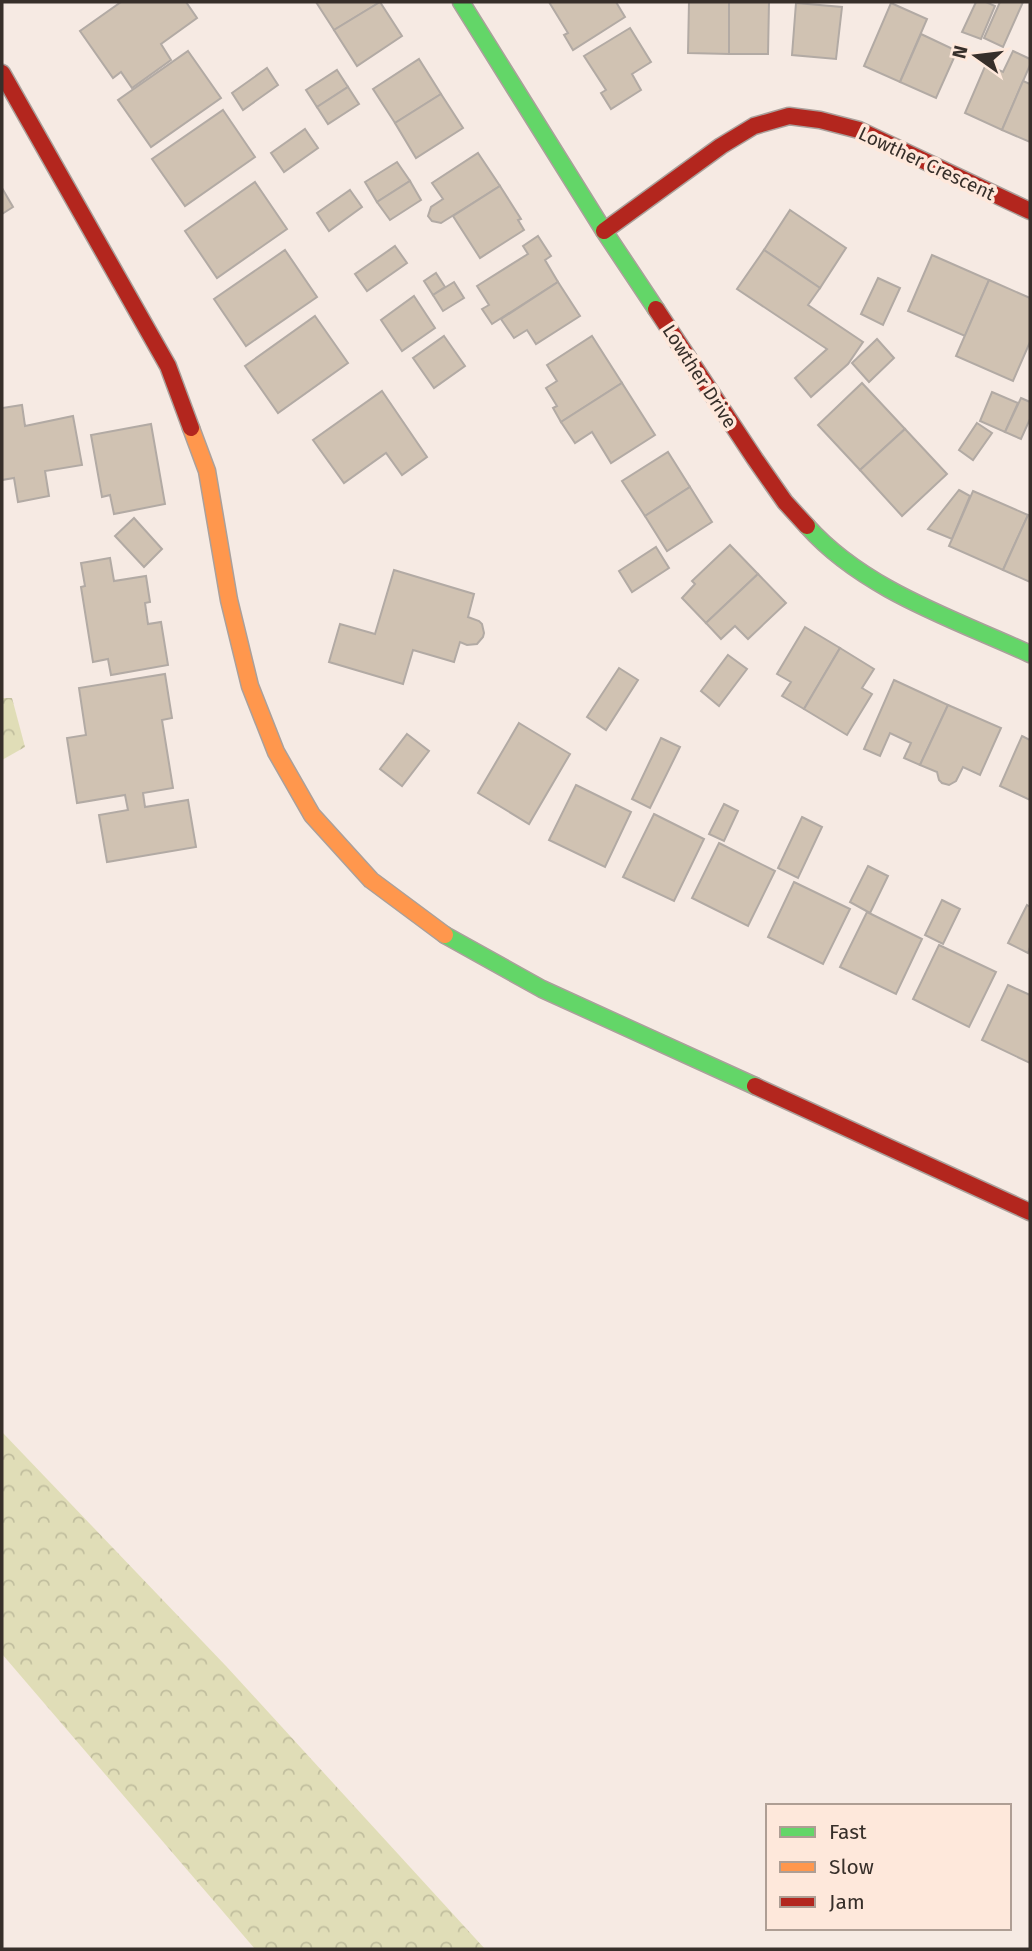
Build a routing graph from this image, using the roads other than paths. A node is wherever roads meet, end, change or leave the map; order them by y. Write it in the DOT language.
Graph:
graph roads {
  1 [pos="461,2"];
  2 [pos="2,73"];
  3 [pos="1030,211"];
  4 [pos="604,232"];
  5 [pos="1030,654"];
  6 [pos="1030,1212"];
  1 -- 4 [label="street, Lowther Drive"];
  2 -- 6 [label="street"];
  3 -- 4 [label="street, Lowther Crescent"];
  4 -- 5 [label="street, Lowther Drive"];
}
